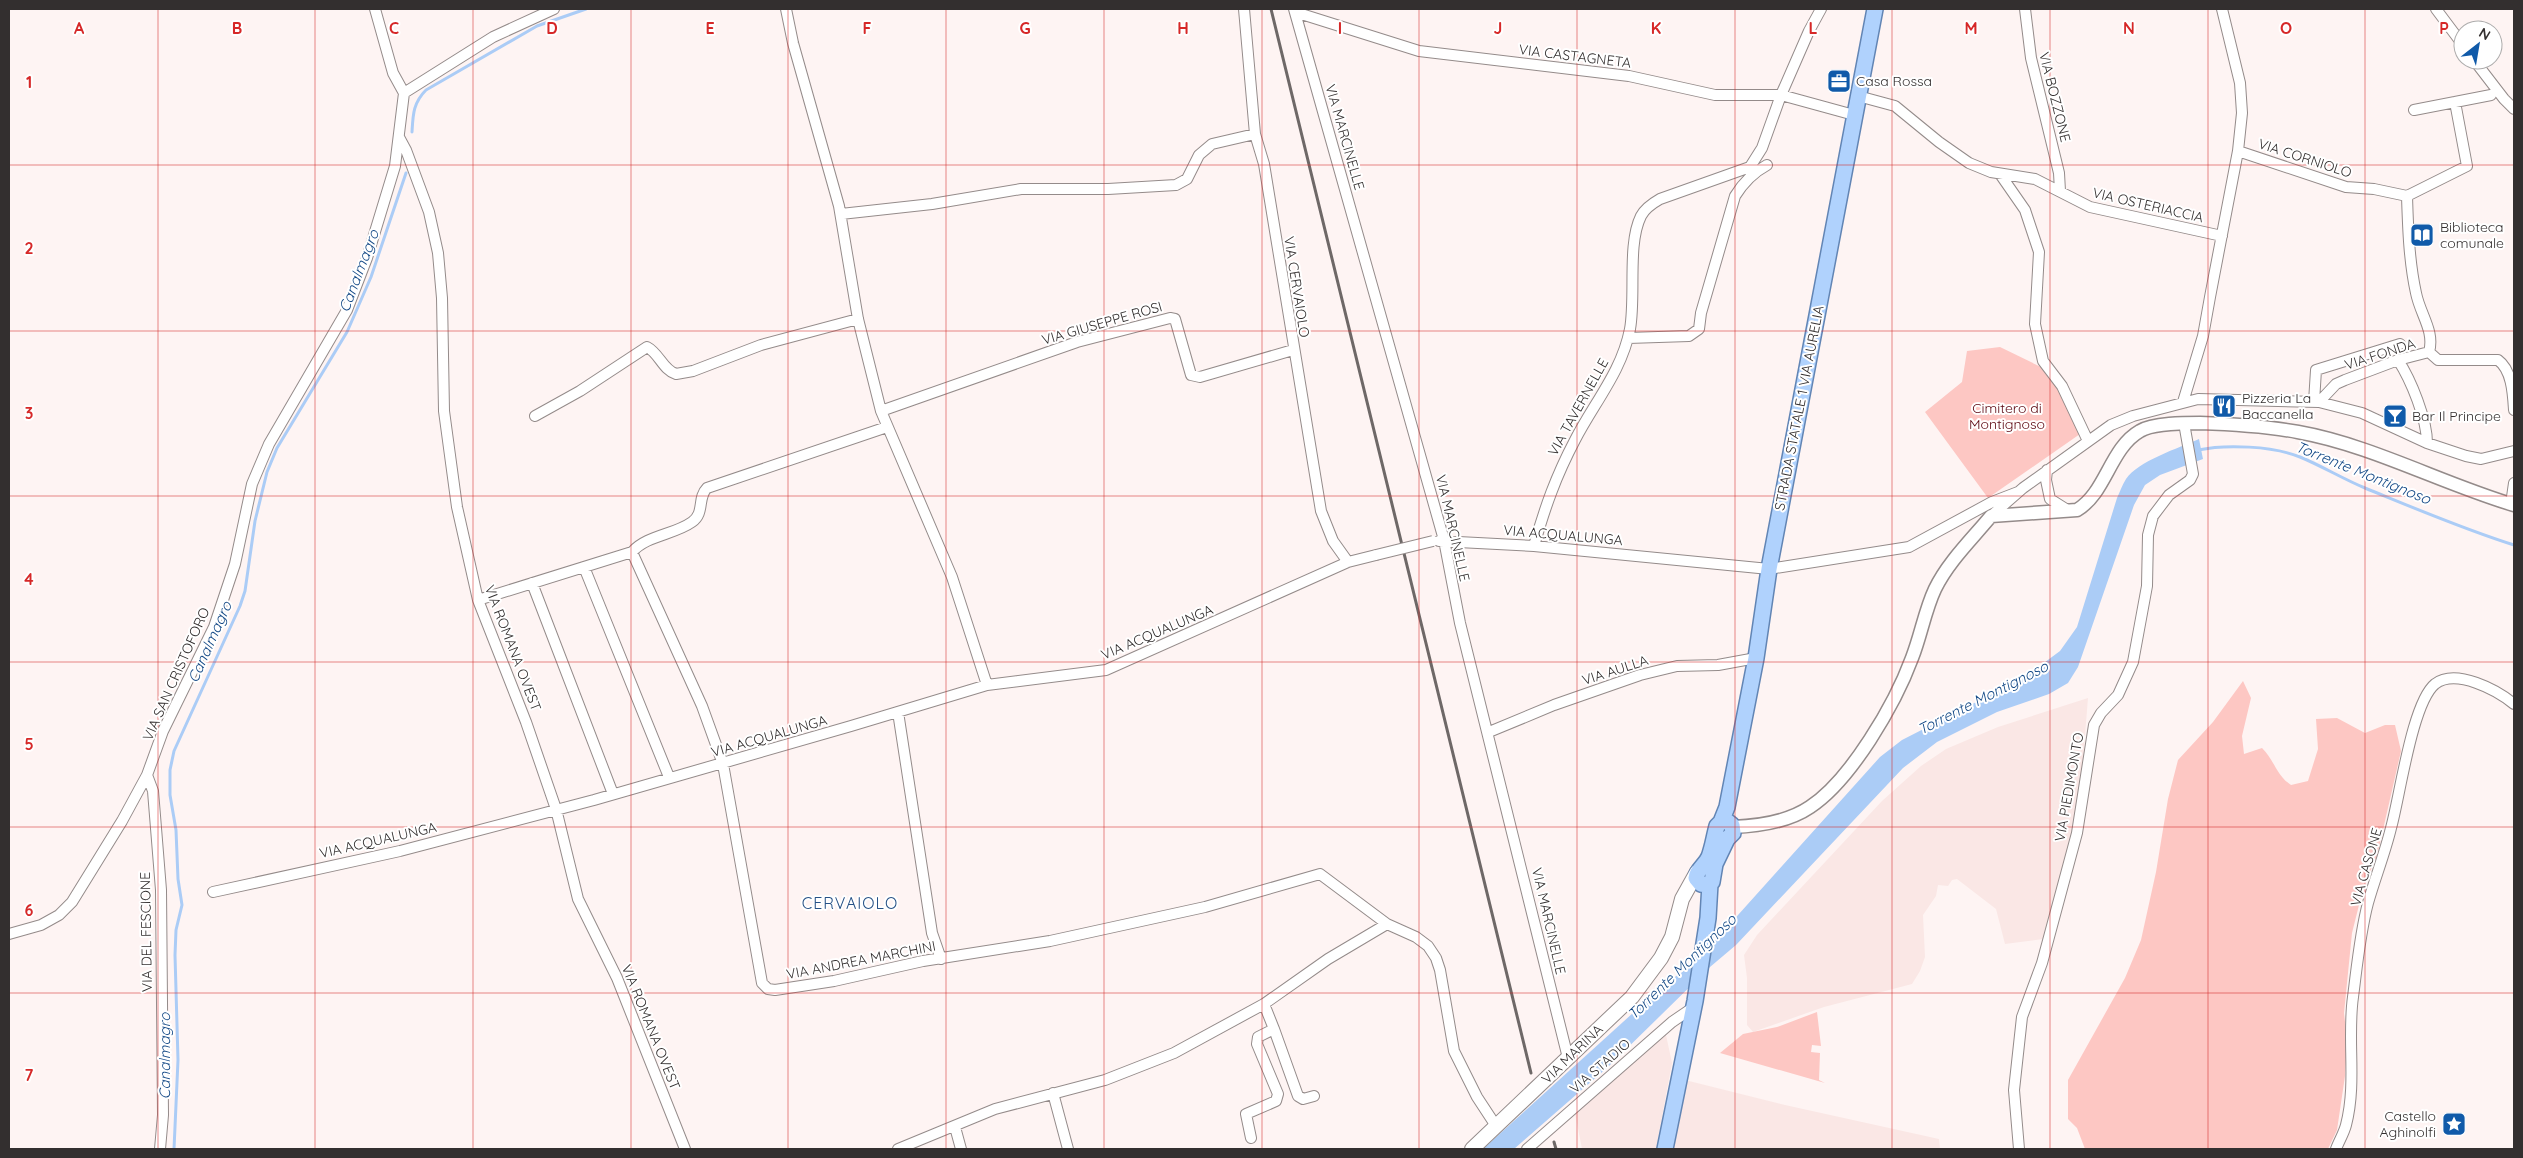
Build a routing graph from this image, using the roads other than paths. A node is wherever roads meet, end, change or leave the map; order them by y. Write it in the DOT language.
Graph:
graph roads {
  1 [pos="375,9"];
  2 [pos="554,9"];
  3 [pos="786,9"];
  4 [pos="1244,9"];
  5 [pos="1821,9"];
  6 [pos="1875,9"];
  7 [pos="2025,9"];
  8 [pos="2222,9"];
  9 [pos="1295,10"];
  10 [pos="2439,11"];
  11 [pos="2453,31"];
  12 [pos="2482,70"];
  13 [pos="404,93"];
  14 [pos="1781,95"];
  15 [pos="2491,95"];
  16 [pos="1858,96"];
  17 [pos="2455,102"];
  18 [pos="2514,109"];
  19 [pos="2414,110"];
  20 [pos="1854,115"];
  21 [pos="1255,134"];
  22 [pos="399,137"];
  23 [pos="2238,151"];
  24 [pos="1767,165"];
  25 [pos="2000,174"];
  26 [pos="2060,191"];
  27 [pos="2407,196"];
  28 [pos="841,214"];
  29 [pos="2222,236"];
  30 [pos="858,318"];
  31 [pos="1628,338"];
  32 [pos="2400,344"];
  33 [pos="1293,350"];
  34 [pos="2429,352"];
  35 [pos="2398,360"];
  36 [pos="2345,361"];
  37 [pos="2350,377"];
  38 [pos="2512,377"];
  39 [pos="2183,402"];
  40 [pos="2317,402"];
  41 [pos="2514,410"];
  42 [pos="880,411"];
  43 [pos="535,416"];
  44 [pos="887,427"];
  45 [pos="2184,428"];
  46 [pos="2088,440"];
  47 [pos="2428,443"];
  48 [pos="2514,451"];
  49 [pos="2047,470"];
  50 [pos="2514,483"];
  51 [pos="2018,492"];
  52 [pos="2512,504"];
  53 [pos="2069,511"];
  54 [pos="1991,516"];
  55 [pos="1444,540"];
  56 [pos="1534,546"];
  57 [pos="632,552"];
  58 [pos="1348,562"];
  59 [pos="584,567"];
  60 [pos="1769,569"];
  61 [pos="532,583"];
  62 [pos="478,600"];
  63 [pos="1756,658"];
  64 [pos="987,685"];
  65 [pos="2514,704"];
  66 [pos="898,712"];
  67 [pos="1489,732"];
  68 [pos="723,764"];
  69 [pos="147,775"];
  70 [pos="669,777"];
  71 [pos="613,794"];
  72 [pos="556,809"];
  73 [pos="1728,828"];
  74 [pos="1701,880"];
  75 [pos="214,892"];
  76 [pos="1387,924"];
  77 [pos="9,934"];
  78 [pos="941,958"];
  79 [pos="1264,1004"];
  80 [pos="1695,1004"];
  81 [pos="1274,1029"];
  82 [pos="1568,1058"];
  83 [pos="1053,1093"];
  84 [pos="1314,1096"];
  85 [pos="1496,1126"];
  86 [pos="955,1127"];
  87 [pos="1251,1138"];
  88 [pos="160,1149"];
  89 [pos="684,1149"];
  90 [pos="898,1149"];
  91 [pos="961,1149"];
  92 [pos="1068,1149"];
  93 [pos="1472,1149"];
  94 [pos="1527,1149"];
  95 [pos="1666,1149"];
  96 [pos="2019,1149"];
  97 [pos="2336,1149"];
  1 -- 13 [label="street"];
  2 -- 13 [label="street"];
  3 -- 28 [label="street"];
  4 -- 21 [label="street, VIA CERVAIOLO"];
  5 -- 14 [label="street, VIA TAVERNELLE"];
  6 -- 16 [label="main road, STRADA STATALE 1 VIA AURELIA"];
  7 -- 26 [label="street, VIA BOZZONE"];
  8 -- 23 [label="street"];
  9 -- 14 [label="street, VIA CASTAGNETA"];
  9 -- 55 [label="street, VIA MARCINELLE"];
  10 -- 11 [label="street"];
  12 -- 18 [label="street"];
  13 -- 22 [label="street, VIA SAN CRISTOFORO"];
  14 -- 20 [label="street, VIA CASTAGNETA"];
  14 -- 31 [label="street, VIA TAVERNELLE"];
  15 -- 17 [label="street"];
  16 -- 20 [label="main road, STRADA STATALE 1 VIA AURELIA"];
  16 -- 25 [label="street, VIA OSTERIACCIA"];
  17 -- 19 [label="street"];
  17 -- 27 [label="street"];
  20 -- 60 [label="main road, STRADA STATALE 1 VIA AURELIA"];
  21 -- 28 [label="street"];
  21 -- 33 [label="street, VIA CERVAIOLO"];
  22 -- 62 [label="street, VIA ROMANA OVEST"];
  22 -- 69 [label="street, VIA SAN CRISTOFORO"];
  23 -- 27 [label="street, VIA CORNIOLO"];
  23 -- 29 [label="street"];
  24 -- 31 [label="street"];
  25 -- 26 [label="street, VIA OSTERIACCIA"];
  25 -- 46 [label="street"];
  26 -- 29 [label="street, VIA OSTERIACCIA"];
  27 -- 34 [label="street"];
  28 -- 30 [label="street"];
  29 -- 39 [label="street"];
  30 -- 42 [label="street"];
  30 -- 43 [label="street"];
  31 -- 56 [label="street, VIA TAVERNELLE"];
  32 -- 36 [label="street"];
  33 -- 42 [label="street, VIA GIUSEPPE ROSI"];
  33 -- 58 [label="street, VIA CERVAIOLO"];
  34 -- 35 [label="street, VIA FONDA"];
  34 -- 38 [label="street"];
  35 -- 37 [label="street, VIA FONDA"];
  35 -- 47 [label="street"];
  36 -- 37 [label="street"];
  36 -- 40 [label="street"];
  37 -- 40 [label="street, VIA FONDA"];
  38 -- 41 [label="street"];
  39 -- 40 [label="street"];
  39 -- 46 [label="street"];
  40 -- 47 [label="street"];
  42 -- 44 [label="street"];
  44 -- 57 [label="street"];
  44 -- 64 [label="street"];
  45 -- 52 [label="street"];
  45 -- 53 [label="street"];
  45 -- 96 [label="street, VIA PIEDIMONTO"];
  46 -- 49 [label="street"];
  47 -- 48 [label="street"];
  49 -- 51 [label="street"];
  49 -- 53 [label="street"];
  50 -- 52 [label="street"];
  51 -- 54 [label="street"];
  51 -- 60 [label="street, VIA ACQUALUNGA"];
  53 -- 54 [label="street"];
  54 -- 73 [label="street"];
  55 -- 56 [label="street, VIA ACQUALUNGA"];
  55 -- 58 [label="street, VIA ACQUALUNGA, bridge"];
  55 -- 67 [label="street, VIA MARCINELLE"];
  56 -- 60 [label="street, VIA ACQUALUNGA"];
  57 -- 59 [label="street"];
  57 -- 68 [label="street, VIA ANDREA MARCHINI"];
  58 -- 64 [label="street, VIA ACQUALUNGA"];
  59 -- 61 [label="street"];
  59 -- 70 [label="street"];
  60 -- 63 [label="main road, STRADA STATALE 1 VIA AURELIA"];
  61 -- 62 [label="street"];
  61 -- 71 [label="street"];
  62 -- 72 [label="street, VIA ROMANA OVEST"];
  63 -- 67 [label="street, VIA AULLA"];
  63 -- 73 [label="main road, STRADA STATALE 1 VIA AURELIA"];
  64 -- 66 [label="street, VIA ACQUALUNGA"];
  65 -- 97 [label="street, VIA CASONE"];
  66 -- 68 [label="street, VIA ACQUALUNGA"];
  66 -- 78 [label="street"];
  67 -- 82 [label="street, VIA MARCINELLE"];
  68 -- 70 [label="street, VIA ACQUALUNGA"];
  68 -- 78 [label="street, VIA ANDREA MARCHINI"];
  69 -- 77 [label="street, VIA SAN CRISTOFORO"];
  69 -- 88 [label="street, VIA DEL FESCIONE"];
  70 -- 71 [label="street, VIA ACQUALUNGA"];
  71 -- 72 [label="street, VIA ACQUALUNGA"];
  72 -- 75 [label="street, VIA ACQUALUNGA"];
  72 -- 89 [label="street, VIA ROMANA OVEST"];
  73 -- 74 [label="main road"];
  74 -- 80 [label="main road"];
  74 -- 82 [label="main road, VIA MARINA"];
  76 -- 78 [label="street, VIA ANDREA MARCHINI"];
  76 -- 79 [label="street"];
  76 -- 85 [label="street"];
  79 -- 81 [label="street"];
  79 -- 83 [label="street"];
  80 -- 94 [label="street, VIA STADIO"];
  80 -- 95 [label="main road"];
  81 -- 84 [label="street"];
  81 -- 87 [label="street"];
  82 -- 85 [label="main road, VIA MARINA"];
  83 -- 86 [label="street"];
  83 -- 92 [label="street"];
  85 -- 93 [label="main road, VIA MARINA"];
  86 -- 90 [label="street"];
  86 -- 91 [label="street"];
}
